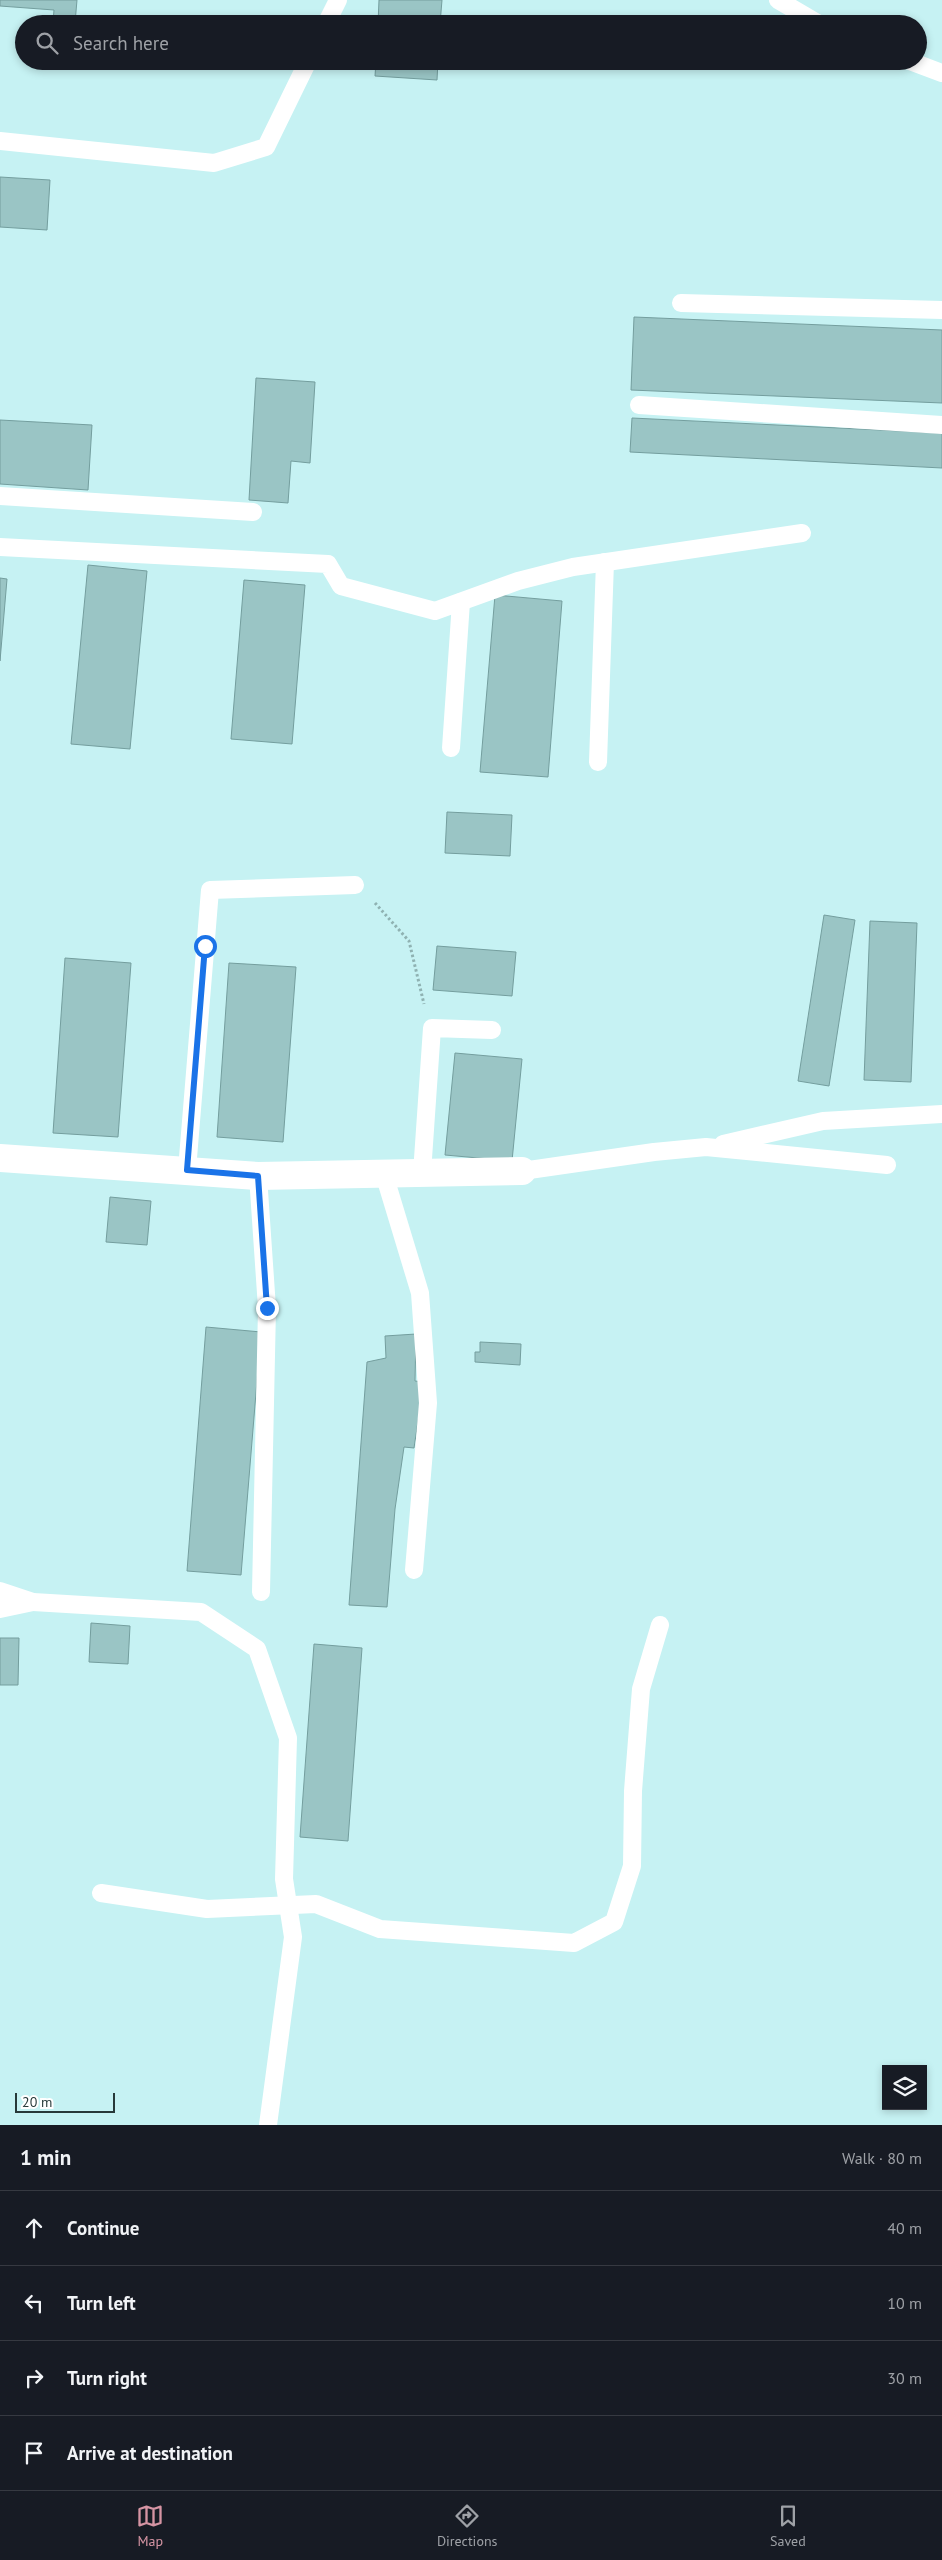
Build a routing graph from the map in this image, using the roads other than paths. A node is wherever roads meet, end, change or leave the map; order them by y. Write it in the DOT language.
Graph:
graph roads {
  1 [pos="338,0"];
  2 [pos="778,0"];
  3 [pos="330,15"];
  4 [pos="804,15"];
  5 [pos="927,67"];
  6 [pos="304,70"];
  7 [pos="942,73"];
  8 [pos="0,141"];
  9 [pos="681,303"];
  10 [pos="942,310"];
  11 [pos="639,404"];
  12 [pos="942,425"];
  13 [pos="0,496"];
  14 [pos="253,512"];
  15 [pos="802,533"];
  16 [pos="0,547"];
  17 [pos="605,562"];
  18 [pos="461,602"];
  19 [pos="451,748"];
  20 [pos="598,762"];
  21 [pos="355,885"];
  22 [pos="492,1030"];
  23 [pos="942,1114"];
  24 [pos="706,1147"];
  25 [pos="0,1158"];
  26 [pos="887,1164"];
  27 [pos="187,1170"];
  28 [pos="522,1171"];
  29 [pos="384,1174"];
  30 [pos="422,1174"];
  31 [pos="258,1176"];
  32 [pos="414,1570"];
  33 [pos="0,1591"];
  34 [pos="261,1592"];
  35 [pos="33,1602"];
  36 [pos="0,1609"];
  37 [pos="660,1625"];
  38 [pos="101,1893"];
  39 [pos="288,1905"];
  40 [pos="268,2125"];
  1 -- 3 [label="lane"];
  2 -- 4 [label="lane"];
  5 -- 7 [label="lane"];
  6 -- 8 [label="lane"];
  9 -- 10 [label="lane"];
  11 -- 12 [label="lane"];
  13 -- 14 [label="lane"];
  15 -- 17 [label="lane"];
  16 -- 18 [label="lane"];
  17 -- 18 [label="lane"];
  17 -- 20 [label="lane"];
  18 -- 19 [label="lane"];
  21 -- 27 [label="lane"];
  22 -- 30 [label="lane"];
  23 -- 24 [label="lane"];
  24 -- 26 [label="lane"];
  24 -- 28 [label="lane"];
  25 -- 27 [label="street"];
  27 -- 31 [label="street"];
  28 -- 30 [label="street"];
  29 -- 30 [label="street"];
  29 -- 31 [label="street"];
  29 -- 32 [label="lane"];
  31 -- 34 [label="lane"];
  33 -- 35 [label="lane"];
  35 -- 36 [label="lane"];
  35 -- 39 [label="lane"];
  37 -- 39 [label="lane"];
  38 -- 39 [label="lane"];
  39 -- 40 [label="lane"];
}
